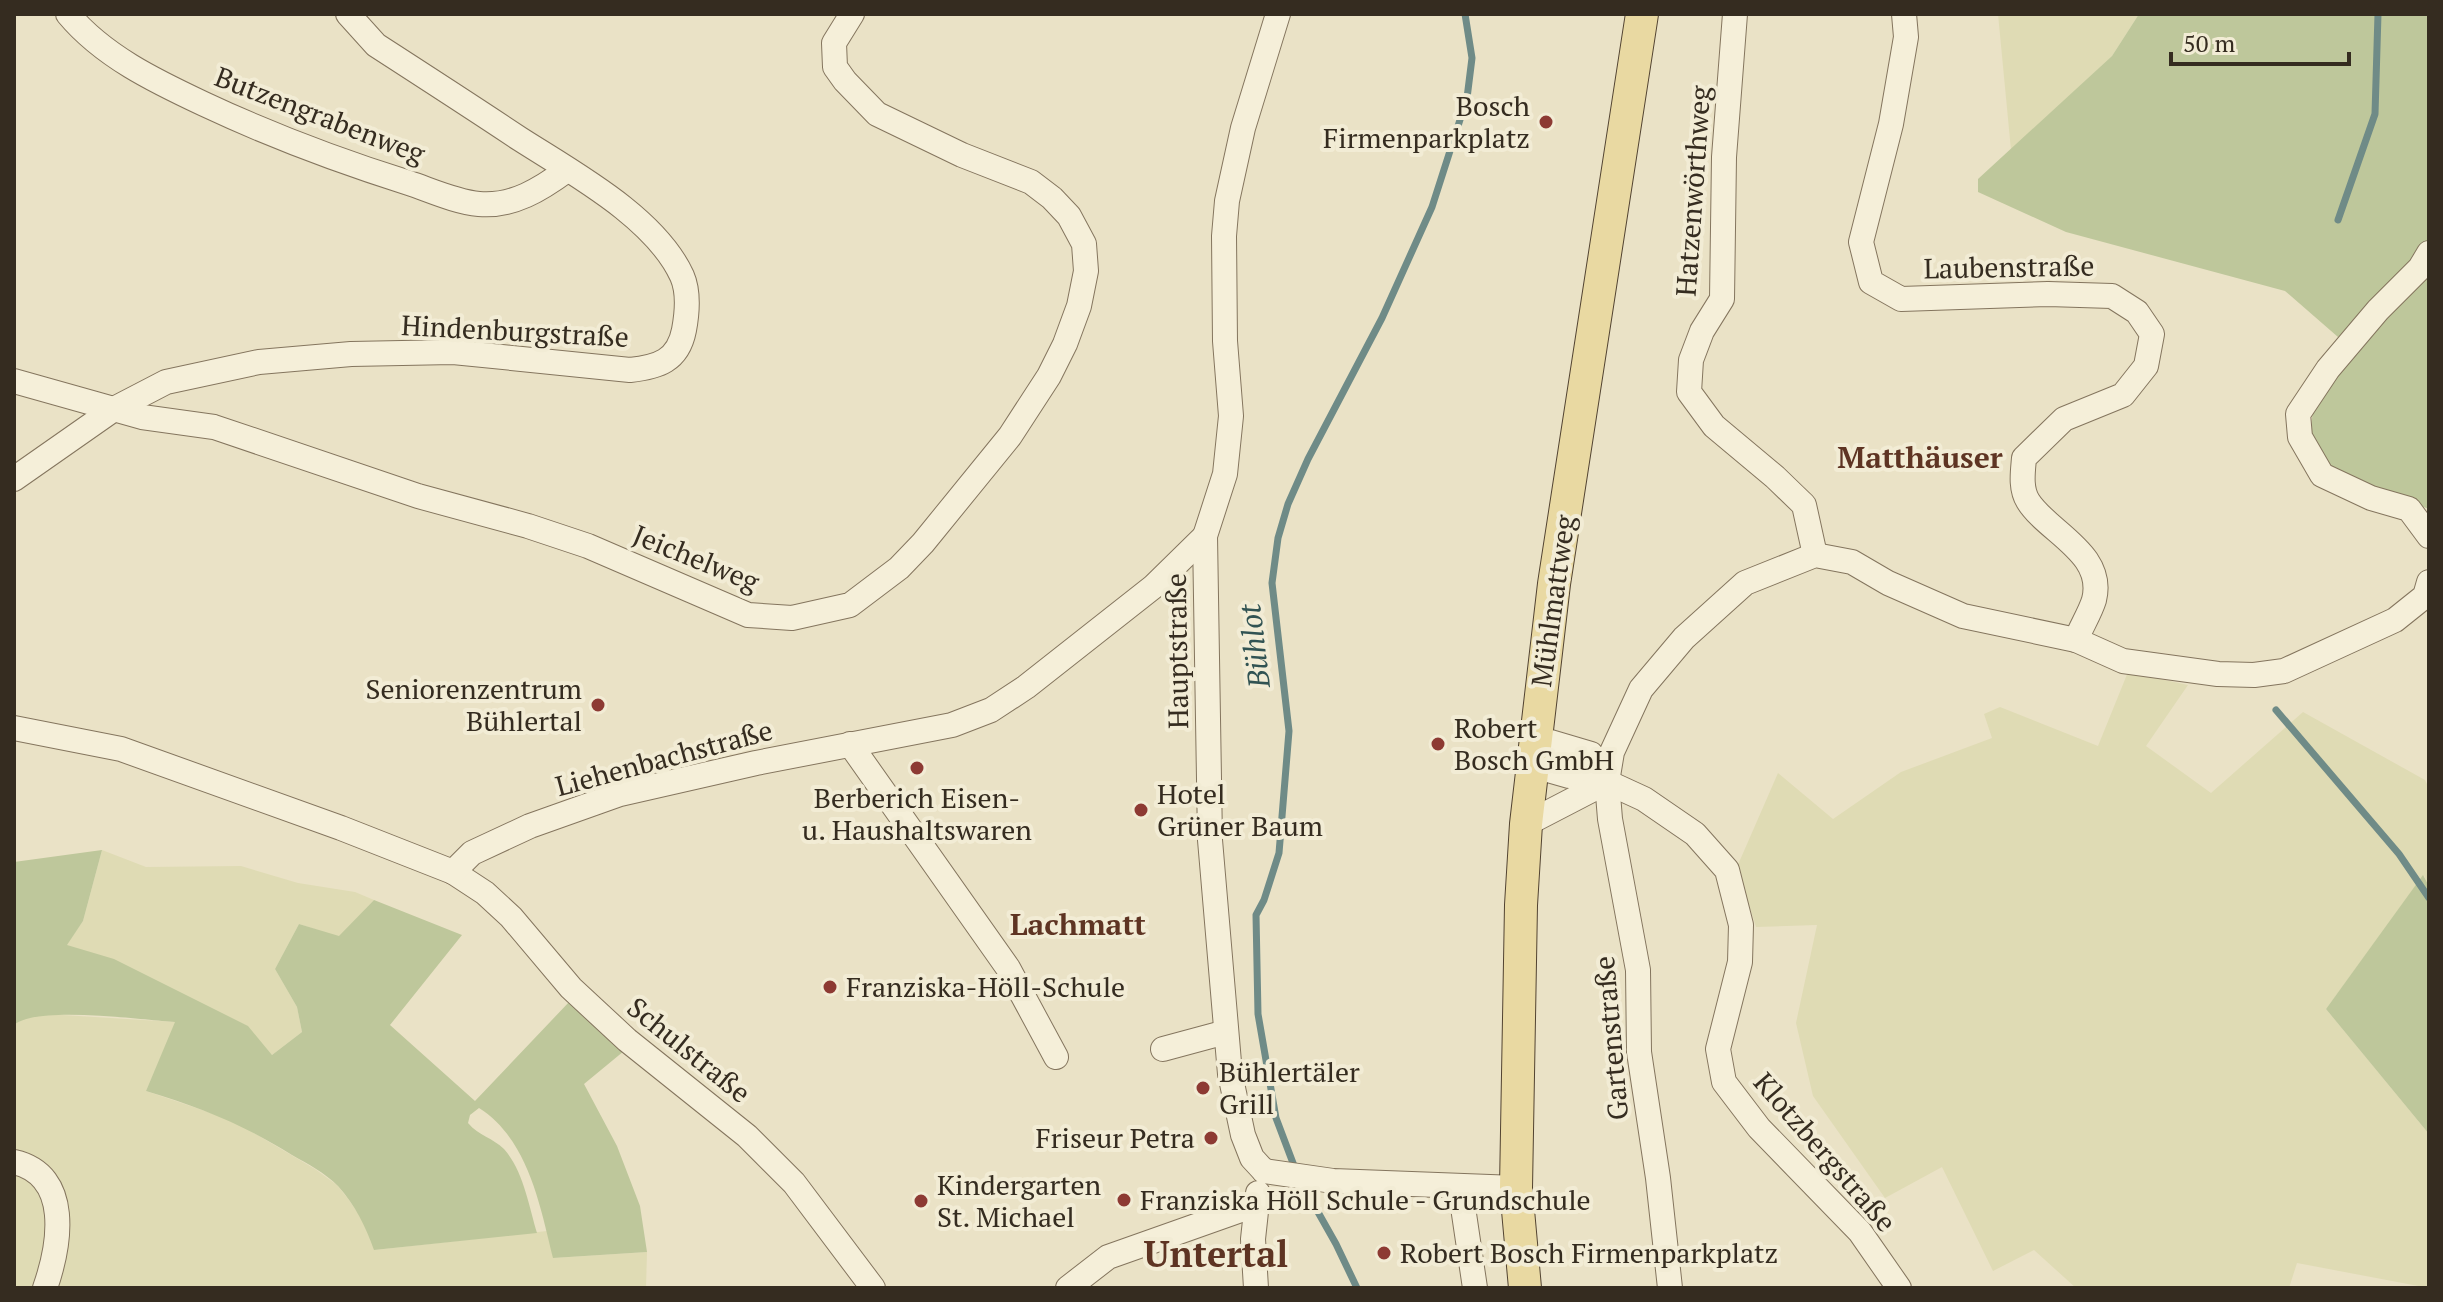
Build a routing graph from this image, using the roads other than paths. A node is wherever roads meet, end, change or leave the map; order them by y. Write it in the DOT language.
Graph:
graph roads {
  1 [pos="68,14"];
  2 [pos="348,14"];
  3 [pos="852,14"];
  4 [pos="1278,14"];
  5 [pos="1642,14"];
  6 [pos="1735,14"];
  7 [pos="1904,14"];
  8 [pos="567,170"];
  9 [pos="2429,253"];
  10 [pos="14,381"];
  11 [pos="114,409"];
  12 [pos="14,479"];
  13 [pos="1205,536"];
  14 [pos="2429,536"];
  15 [pos="1815,555"];
  16 [pos="2429,582"];
  17 [pos="2076,640"];
  18 [pos="14,728"];
  19 [pos="850,744"];
  20 [pos="1535,752"];
  21 [pos="1607,782"];
  22 [pos="1526,824"];
  23 [pos="453,872"];
  24 [pos="1226,1032"];
  25 [pos="1163,1049"];
  26 [pos="1056,1057"];
  27 [pos="14,1162"];
  28 [pos="1273,1173"];
  29 [pos="1460,1187"];
  30 [pos="1516,1188"];
  31 [pos="1255,1205"];
  32 [pos="45,1288"];
  33 [pos="873,1288"];
  34 [pos="1068,1288"];
  35 [pos="1256,1288"];
  36 [pos="1475,1288"];
  37 [pos="1525,1288"];
  38 [pos="1670,1288"];
  39 [pos="1899,1288"];
  1 -- 8 [label="street, Butzengrabenweg"];
  2 -- 8 [label="street, Hindenburgstraße"];
  3 -- 11 [label="street, Jeichelweg"];
  4 -- 13 [label="street, Hauptstraße"];
  5 -- 20 [label="main road, Mühlmattweg"];
  6 -- 15 [label="street, Hatzenwörthweg"];
  7 -- 17 [label="street, Laubenstraße"];
  8 -- 11 [label="street, Hindenburgstraße"];
  9 -- 14 [label="street"];
  10 -- 11 [label="street, Jeichelweg"];
  11 -- 12 [label="street, Hindenburgstraße"];
  13 -- 19 [label="street, Liehenbachstraße"];
  13 -- 24 [label="street, Hauptstraße"];
  15 -- 17 [label="street"];
  15 -- 21 [label="street"];
  16 -- 17 [label="street"];
  18 -- 23 [label="street"];
  19 -- 23 [label="street, Liehenbachstraße"];
  19 -- 26 [label="street"];
  20 -- 21 [label="street, Klotzbergstraße"];
  20 -- 22 [label="main road, Mühlmattweg"];
  21 -- 22 [label="street"];
  21 -- 38 [label="street, Gartenstraße"];
  21 -- 39 [label="street, Klotzbergstraße"];
  22 -- 30 [label="main road, Mühlmattweg"];
  23 -- 33 [label="street, Schulstraße"];
  24 -- 25 [label="street"];
  24 -- 28 [label="street, Hauptstraße"];
  27 -- 32 [label="street"];
  28 -- 29 [label="street"];
  28 -- 31 [label="street"];
  29 -- 30 [label="street"];
  29 -- 36 [label="street"];
  30 -- 37 [label="main road, Mühlmattweg"];
  31 -- 34 [label="street"];
  31 -- 35 [label="street"];
}
